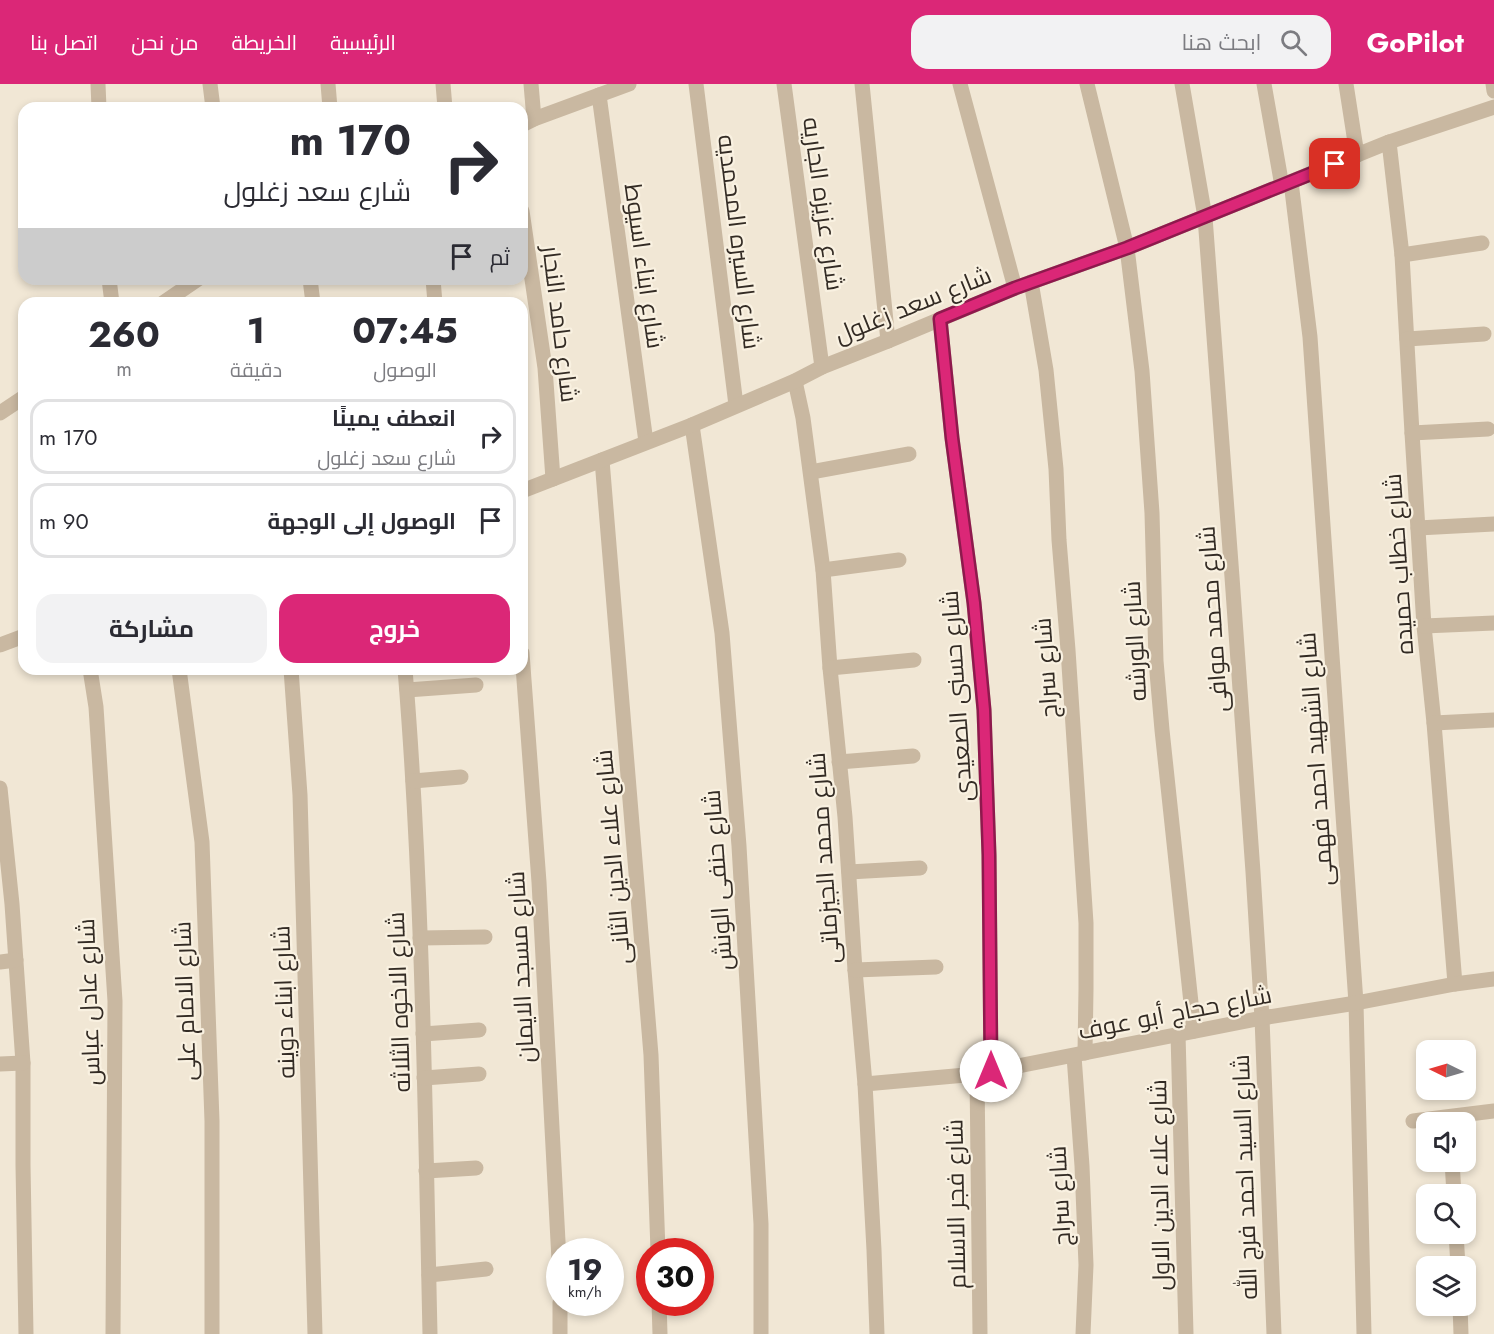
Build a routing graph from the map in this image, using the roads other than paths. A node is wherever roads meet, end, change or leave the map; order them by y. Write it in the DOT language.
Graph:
graph roads {
  1 [pos="98,84"];
  2 [pos="210,84"];
  3 [pos="328,84"];
  4 [pos="443,84"];
  5 [pos="531,84"];
  6 [pos="696,84"];
  7 [pos="784,84"];
  8 [pos="861,84"];
  9 [pos="960,84"];
  10 [pos="1087,84"];
  11 [pos="1182,84"];
  12 [pos="1264,84"];
  13 [pos="1346,84"];
  14 [pos="1493,84"];
  15 [pos="626,85"];
  16 [pos="1494,91"];
  17 [pos="599,95"];
  18 [pos="99,102"];
  19 [pos="212,102"];
  20 [pos="330,102"];
  21 [pos="444,102"];
  22 [pos="1494,107"];
  23 [pos="528,122"];
  24 [pos="1389,142"];
  25 [pos="1357,155"];
  26 [pos="1287,184"];
  27 [pos="1205,217"];
  28 [pos="1482,243"];
  29 [pos="1127,248"];
  30 [pos="528,252"];
  31 [pos="1402,255"];
  32 [pos="1031,282"];
  33 [pos="189,285"];
  34 [pos="1015,288"];
  35 [pos="172,297"];
  36 [pos="940,319"];
  37 [pos="1484,334"];
  38 [pos="1407,339"];
  39 [pos="888,341"];
  40 [pos="822,367"];
  41 [pos="795,381"];
  42 [pos="18,401"];
  43 [pos="736,405"];
  44 [pos="0,414"];
  45 [pos="692,425"];
  46 [pos="1488,429"];
  47 [pos="1412,434"];
  48 [pos="646,442"];
  49 [pos="909,454"];
  50 [pos="602,460"];
  51 [pos="811,472"];
  52 [pos="553,479"];
  53 [pos="528,489"];
  54 [pos="1494,524"];
  55 [pos="1418,528"];
  56 [pos="899,560"];
  57 [pos="823,570"];
  58 [pos="1494,623"];
  59 [pos="1424,626"];
  60 [pos="18,638"];
  61 [pos="0,645"];
  62 [pos="914,660"];
  63 [pos="830,668"];
  64 [pos="91,675"];
  65 [pos="180,675"];
  66 [pos="291,675"];
  67 [pos="405,675"];
  68 [pos="524,675"];
  69 [pos="476,685"];
  70 [pos="406,690"];
  71 [pos="1494,720"];
  72 [pos="1434,723"];
  73 [pos="913,756"];
  74 [pos="839,762"];
  75 [pos="461,777"];
  76 [pos="413,781"];
  77 [pos="0,788"];
  78 [pos="3,858"];
  79 [pos="920,868"];
  80 [pos="849,872"];
  81 [pos="485,937"];
  82 [pos="420,938"];
  83 [pos="16,960"];
  84 [pos="0,962"];
  85 [pos="936,967"];
  86 [pos="855,970"];
  87 [pos="1494,979"];
  88 [pos="1455,984"];
  89 [pos="1356,1003"];
  90 [pos="1262,1018"];
  91 [pos="479,1030"];
  92 [pos="1186,1033"];
  93 [pos="423,1034"];
  94 [pos="1079,1055"];
  95 [pos="23,1063"];
  96 [pos="0,1065"];
  97 [pos="984,1072"];
  98 [pos="479,1074"];
  99 [pos="424,1078"];
  100 [pos="865,1084"];
  101 [pos="1494,1111"];
  102 [pos="1476,1114"];
  103 [pos="1413,1121"];
  104 [pos="1416,1121"];
  105 [pos="476,1168"];
  106 [pos="426,1171"];
  107 [pos="558,1238"];
  108 [pos="658,1238"];
  109 [pos="486,1269"];
  110 [pos="429,1275"];
  111 [pos="560,1316"];
  112 [pos="659,1316"];
  113 [pos="1460,1316"];
  114 [pos="26,1334"];
  115 [pos="113,1334"];
  116 [pos="212,1334"];
  117 [pos="315,1334"];
  118 [pos="430,1334"];
  119 [pos="560,1334"];
  120 [pos="660,1334"];
  121 [pos="761,1334"];
  122 [pos="878,1334"];
  123 [pos="980,1334"];
  124 [pos="1083,1334"];
  125 [pos="1186,1334"];
  126 [pos="1274,1334"];
  127 [pos="1364,1334"];
  128 [pos="1461,1334"];
  1 -- 18 [label="street"];
  2 -- 19 [label="street"];
  3 -- 20 [label="street"];
  4 -- 21 [label="street"];
  5 -- 23 [label="street"];
  6 -- 43 [label="street, شارع السيره المحمديه"];
  7 -- 40 [label="street, شارع عزيزه الجاريه"];
  8 -- 39 [label="street"];
  9 -- 34 [label="street"];
  10 -- 29 [label="street, شارع الورشه"];
  11 -- 27 [label="street, شارع محمد موافى"];
  12 -- 26 [label="street, شارع الشهيد احمد فهمى"];
  13 -- 25 [label="street"];
  14 -- 16 [label="street"];
  15 -- 17 [label="street"];
  17 -- 23 [label="street"];
  17 -- 48 [label="street, شارع ابناء اسيوط"];
  22 -- 24 [label="street, شارع سعد زغلول"];
  24 -- 25 [label="street, شارع سعد زغلول"];
  24 -- 31 [label="street, شارع خطاب حميده"];
  25 -- 26 [label="street, شارع سعد زغلول"];
  26 -- 27 [label="street, شارع سعد زغلول"];
  26 -- 89 [label="street, شارع الشهيد احمد فهمى"];
  27 -- 29 [label="street, شارع سعد زغلول"];
  27 -- 90 [label="street, شارع محمد موافى"];
  28 -- 31 [label="street"];
  29 -- 32 [label="street, شارع سعد زغلول"];
  29 -- 92 [label="street, شارع الورشه"];
  30 -- 52 [label="street, شارع حامد النجار"];
  31 -- 38 [label="street, شارع خطاب حميده"];
  32 -- 34 [label="street, شارع سعد زغلول"];
  32 -- 94 [label="street, شارع سراج"];
  33 -- 35 [label="street"];
  34 -- 36 [label="street, شارع سعد زغلول"];
  36 -- 39 [label="street, شارع سعد زغلول"];
  36 -- 97 [label="street, شارع حسنى الصعيدى"];
  37 -- 38 [label="street"];
  38 -- 47 [label="street, شارع خطاب حميده"];
  39 -- 40 [label="street, شارع سعد زغلول"];
  40 -- 41 [label="street, شارع سعد زغلول"];
  41 -- 43 [label="street, شارع سعد زغلول"];
  41 -- 51 [label="street, شارع محمد الجيزماتى"];
  42 -- 44 [label="street"];
  43 -- 45 [label="street, شارع سعد زغلول"];
  45 -- 48 [label="street, شارع سعد زغلول"];
  45 -- 121 [label="street, شارع حنفى الونش"];
  46 -- 47 [label="street"];
  47 -- 55 [label="street, شارع خطاب حميده"];
  48 -- 50 [label="street, شارع سعد زغلول"];
  49 -- 51 [label="street"];
  50 -- 52 [label="street, شارع سعد زغلول"];
  50 -- 108 [label="street, شارع علاء الدين الثانى"];
  51 -- 57 [label="street, شارع محمد الجيزماتى"];
  52 -- 53 [label="street, شارع سعد زغلول"];
  54 -- 55 [label="street"];
  55 -- 59 [label="street, شارع خطاب حميده"];
  56 -- 57 [label="street"];
  57 -- 63 [label="street, شارع محمد الجيزماتى"];
  58 -- 59 [label="street"];
  59 -- 72 [label="street, شارع خطاب حميده"];
  60 -- 61 [label="street"];
  62 -- 63 [label="street"];
  63 -- 74 [label="street, شارع محمد الجيزماتى"];
  64 -- 115 [label="street, شارع عادل عباس"];
  65 -- 116 [label="street, شارع الامام على"];
  66 -- 117 [label="street, شارع ابناء دوينه"];
  67 -- 70 [label="street, شارع الاخوه الثلاثه"];
  68 -- 107 [label="street, شارع مسجد الايمان"];
  69 -- 70 [label="street"];
  70 -- 76 [label="street, شارع الاخوه الثلاثه"];
  71 -- 72 [label="street"];
  72 -- 88 [label="street, شارع خطاب حميده"];
  73 -- 74 [label="street"];
  74 -- 80 [label="street, شارع محمد الجيزماتى"];
  75 -- 76 [label="street"];
  76 -- 82 [label="street, شارع الاخوه الثلاثه"];
  77 -- 78 [label="street"];
  78 -- 83 [label="street"];
  79 -- 80 [label="street"];
  80 -- 86 [label="street, شارع محمد الجيزماتى"];
  81 -- 82 [label="street"];
  82 -- 93 [label="street, شارع الاخوه الثلاثه"];
  83 -- 84 [label="street"];
  83 -- 95 [label="street"];
  85 -- 86 [label="street"];
  86 -- 100 [label="street, شارع محمد الجيزماتى"];
  87 -- 88 [label="street, شارع حجاج أبو عوف"];
  88 -- 89 [label="street, شارع حجاج أبو عوف"];
  89 -- 90 [label="street, شارع حجاج أبو عوف"];
  89 -- 127 [label="street, شارع الشهيد احمد فهمى"];
  90 -- 92 [label="street, شارع حجاج أبو عوف"];
  90 -- 126 [label="street, شارع السيد احمد فرج الله"];
  91 -- 93 [label="street"];
  92 -- 94 [label="street, شارع حجاج أبو عوف"];
  92 -- 125 [label="street, شارع علاء الدين الاول"];
  93 -- 99 [label="street, شارع الاخوه الثلاثه"];
  94 -- 97 [label="street, شارع حجاج أبو عوف"];
  94 -- 124 [label="street, شارع سراج"];
  95 -- 96 [label="street"];
  95 -- 114 [label="street"];
  97 -- 100 [label="street, شارع حجاج أبو عوف"];
  97 -- 123 [label="street, شارع فجر الاسلام"];
  98 -- 99 [label="street"];
  99 -- 106 [label="street, شارع الاخوه الثلاثه"];
  100 -- 122 [label="street, شارع محمد الجيزماتى"];
  101 -- 102 [label="street"];
  103 -- 104 [label="street"];
  105 -- 106 [label="street"];
  106 -- 110 [label="street, شارع الاخوه الثلاثه"];
  109 -- 110 [label="street"];
  110 -- 118 [label="street, شارع الاخوه الثلاثه"];
  111 -- 119 [label="street"];
  112 -- 120 [label="street"];
  113 -- 128 [label="street"];
}
